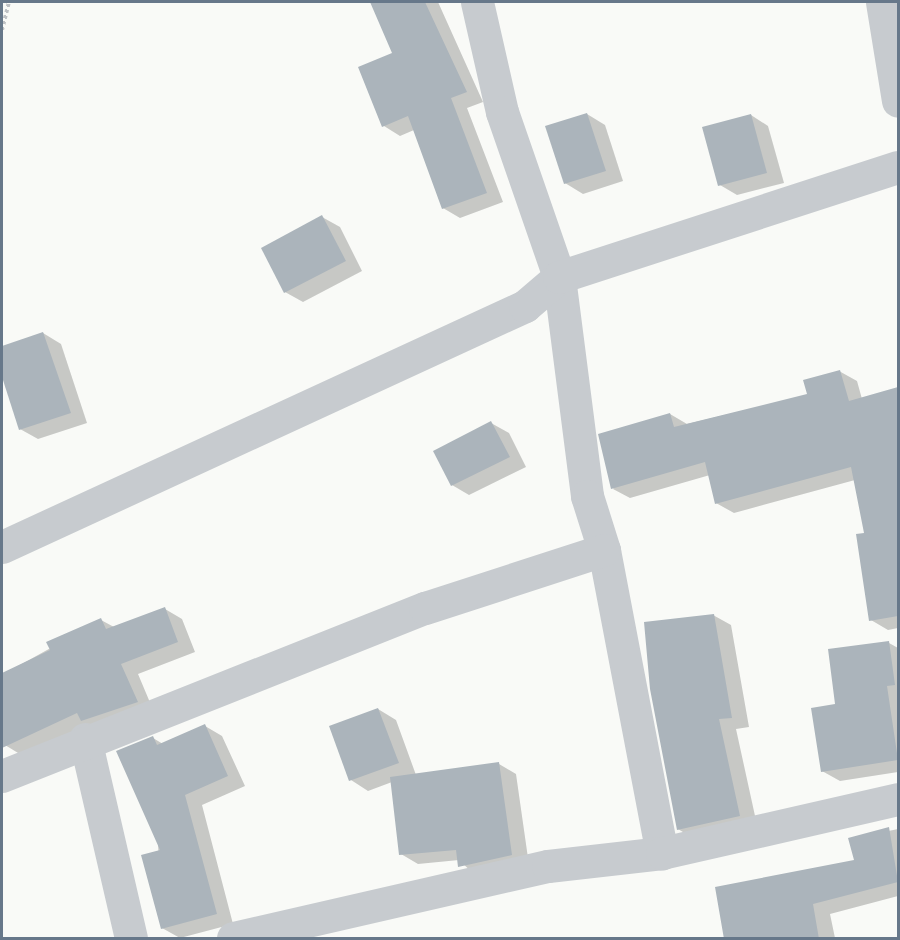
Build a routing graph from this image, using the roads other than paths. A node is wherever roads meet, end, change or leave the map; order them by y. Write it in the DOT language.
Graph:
graph roads {
  1 [pos="477,2"];
  2 [pos="890,21"];
  3 [pos="898,101"];
  4 [pos="898,167"];
  5 [pos="559,277"];
  6 [pos="2,547"];
  7 [pos="604,550"];
  8 [pos="85,739"];
  9 [pos="2,776"];
  10 [pos="898,800"];
  11 [pos="663,853"];
  12 [pos="131,939"];
  13 [pos="233,939"];
  1 -- 5 [label="street"];
  2 -- 3 [label="street"];
  4 -- 5 [label="street"];
  5 -- 6 [label="street"];
  5 -- 7 [label="street"];
  7 -- 8 [label="street"];
  7 -- 11 [label="street"];
  8 -- 9 [label="street"];
  8 -- 12 [label="street"];
  10 -- 11 [label="street"];
  11 -- 13 [label="street"];
}
